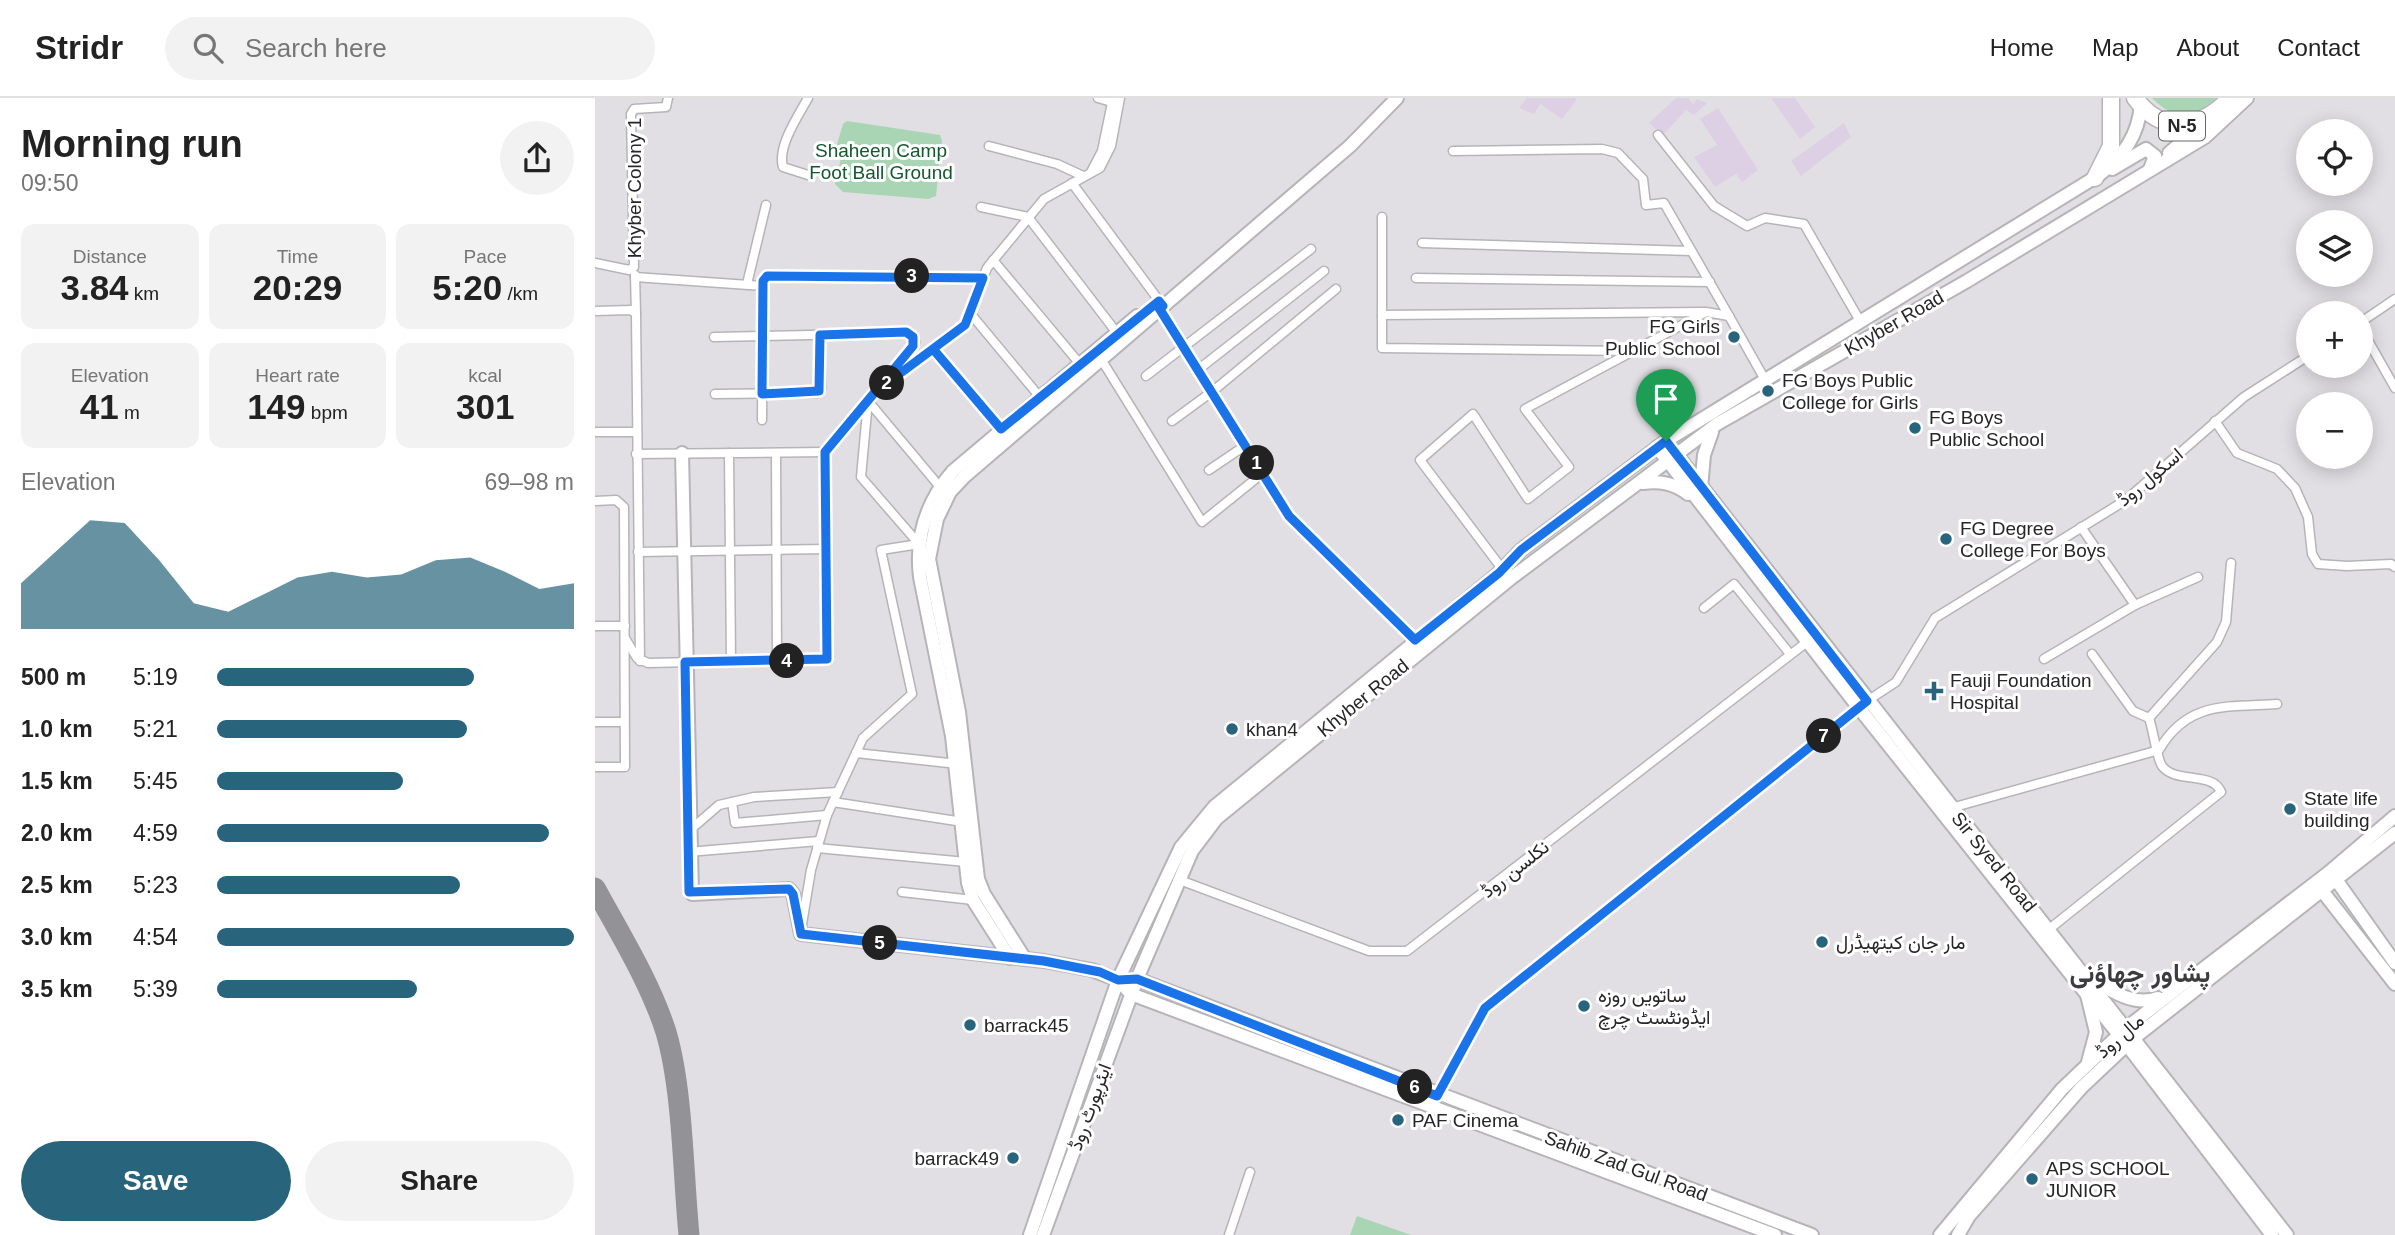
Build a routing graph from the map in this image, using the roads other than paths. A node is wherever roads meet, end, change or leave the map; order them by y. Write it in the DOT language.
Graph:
graph roads {
  1 [pos="669,98"];
  2 [pos="807,98"];
  3 [pos="1098,98"];
  4 [pos="1397,98"];
  5 [pos="2111,98"];
  6 [pos="2247,98"];
  7 [pos="1116,100"];
  8 [pos="2138,102"];
  9 [pos="2225,104"];
  10 [pos="1658,135"];
  11 [pos="989,146"];
  12 [pos="1453,151"];
  13 [pos="2153,167"];
  14 [pos="808,175"];
  15 [pos="1086,175"];
  16 [pos="2097,177"];
  17 [pos="1072,183"];
  18 [pos="766,205"];
  19 [pos="981,207"];
  20 [pos="1028,217"];
  21 [pos="1382,217"];
  22 [pos="1422,243"];
  23 [pos="1311,249"];
  24 [pos="1691,251"];
  25 [pos="993,260"];
  26 [pos="595,263"];
  27 [pos="635,264"];
  28 [pos="1324,271"];
  29 [pos="635,277"];
  30 [pos="983,278"];
  31 [pos="1416,278"];
  32 [pos="1710,282"];
  33 [pos="747,284"];
  34 [pos="763,286"];
  35 [pos="1336,289"];
  36 [pos="2395,299"];
  37 [pos="1162,304"];
  38 [pos="595,311"];
  39 [pos="970,313"];
  40 [pos="1706,313"];
  41 [pos="636,314"];
  42 [pos="2373,314"];
  43 [pos="1382,315"];
  44 [pos="1729,316"];
  45 [pos="1860,321"];
  46 [pos="1117,332"];
  47 [pos="820,335"];
  48 [pos="714,337"];
  49 [pos="763,337"];
  50 [pos="1184,346"];
  51 [pos="933,349"];
  52 [pos="2373,349"];
  53 [pos="1635,351"];
  54 [pos="1101,359"];
  55 [pos="1080,364"];
  56 [pos="2296,364"];
  57 [pos="1199,369"];
  58 [pos="1146,376"];
  59 [pos="1764,378"];
  60 [pos="2395,388"];
  61 [pos="1213,391"];
  62 [pos="875,392"];
  63 [pos="715,394"];
  64 [pos="762,394"];
  65 [pos="1039,396"];
  66 [pos="868,401"];
  67 [pos="762,420"];
  68 [pos="1171,421"];
  69 [pos="2215,421"];
  70 [pos="1717,424"];
  71 [pos="1001,429"];
  72 [pos="595,432"];
  73 [pos="636,432"];
  74 [pos="1661,444"];
  75 [pos="1246,445"];
  76 [pos="825,452"];
  77 [pos="682,453"];
  78 [pos="729,453"];
  79 [pos="776,453"];
  80 [pos="636,454"];
  81 [pos="1672,460"];
  82 [pos="1209,470"];
  83 [pos="1263,473"];
  84 [pos="1643,483"];
  85 [pos="940,487"];
  86 [pos="1698,494"];
  87 [pos="595,500"];
  88 [pos="2081,527"];
  89 [pos="919,544"];
  90 [pos="777,550"];
  91 [pos="826,550"];
  92 [pos="731,551"];
  93 [pos="638,552"];
  94 [pos="684,552"];
  95 [pos="2231,563"];
  96 [pos="2394,564"];
  97 [pos="1503,570"];
  98 [pos="2198,577"];
  99 [pos="2135,605"];
  100 [pos="1704,608"];
  101 [pos="595,626"];
  102 [pos="625,626"];
  103 [pos="625,638"];
  104 [pos="1415,640"];
  105 [pos="1807,642"];
  106 [pos="1790,654"];
  107 [pos="2092,654"];
  108 [pos="2044,659"];
  109 [pos="640,661"];
  110 [pos="778,661"];
  111 [pos="685,662"];
  112 [pos="731,662"];
  113 [pos="2277,704"];
  114 [pos="1863,705"];
  115 [pos="2149,718"];
  116 [pos="595,722"];
  117 [pos="624,722"];
  118 [pos="2159,750"];
  119 [pos="856,752"];
  120 [pos="961,764"];
  121 [pos="595,767"];
  122 [pos="838,792"];
  123 [pos="732,802"];
  124 [pos="833,802"];
  125 [pos="1951,808"];
  126 [pos="827,815"];
  127 [pos="2395,816"];
  128 [pos="963,822"];
  129 [pos="688,832"];
  130 [pos="2395,833"];
  131 [pos="818,845"];
  132 [pos="688,852"];
  133 [pos="966,862"];
  134 [pos="2341,863"];
  135 [pos="2337,881"];
  136 [pos="1185,882"];
  137 [pos="902,892"];
  138 [pos="2323,892"];
  139 [pos="973,900"];
  140 [pos="2048,930"];
  141 [pos="801,934"];
  142 [pos="1010,958"];
  143 [pos="1025,959"];
  144 [pos="2395,963"];
  145 [pos="2080,970"];
  146 [pos="1137,979"];
  147 [pos="1118,980"];
  148 [pos="2395,984"];
  149 [pos="2086,993"];
  150 [pos="2172,993"];
  151 [pos="1131,995"];
  152 [pos="2126,1036"];
  153 [pos="2087,1065"];
  154 [pos="1435,1101"];
  155 [pos="1250,1172"];
  156 [pos="2246,1191"];
  157 [pos="1030,1235"];
  158 [pos="1043,1235"];
  159 [pos="1229,1235"];
  160 [pos="1775,1235"];
  161 [pos="1812,1235"];
  162 [pos="1940,1235"];
  163 [pos="1958,1235"];
  164 [pos="2271,1235"];
  165 [pos="2287,1235"];
  1 -- 27 [label="street, Khyber Colony 1"];
  2 -- 14 [label="street"];
  3 -- 7 [label="street"];
  4 -- 37 [label="main road"];
  5 -- 16 [label="highway"];
  6 -- 13 [label="main road"];
  7 -- 15 [label="street"];
  8 -- 9 [label="highway, N-5"];
  8 -- 16 [label="main road"];
  9 -- 13 [label="main road"];
  10 -- 45 [label="street"];
  11 -- 15 [label="street"];
  12 -- 24 [label="street"];
  13 -- 16 [label="main road"];
  13 -- 70 [label="main road, Khyber Road"];
  15 -- 17 [label="street"];
  16 -- 45 [label="main road, Khyber Road"];
  17 -- 20 [label="street"];
  17 -- 37 [label="street"];
  18 -- 33 [label="street"];
  19 -- 20 [label="street"];
  20 -- 25 [label="street"];
  20 -- 46 [label="street"];
  21 -- 43 [label="street"];
  22 -- 24 [label="street"];
  23 -- 50 [label="street"];
  24 -- 32 [label="street"];
  25 -- 30 [label="street"];
  25 -- 55 [label="street"];
  26 -- 27 [label="street, Khyber Colony 1"];
  27 -- 29 [label="street"];
  28 -- 57 [label="street"];
  29 -- 33 [label="street"];
  29 -- 41 [label="street"];
  30 -- 34 [label="street"];
  30 -- 39 [label="street"];
  31 -- 32 [label="street"];
  32 -- 44 [label="street"];
  33 -- 34 [label="street"];
  34 -- 49 [label="street"];
  35 -- 61 [label="street"];
  36 -- 42 [label="street"];
  37 -- 46 [label="main road"];
  37 -- 50 [label="street"];
  37 -- 54 [label="main road"];
  38 -- 41 [label="street"];
  39 -- 51 [label="street"];
  39 -- 65 [label="street"];
  40 -- 43 [label="street"];
  40 -- 44 [label="street"];
  40 -- 53 [label="street"];
  41 -- 73 [label="street"];
  43 -- 53 [label="street"];
  44 -- 59 [label="street"];
  45 -- 59 [label="main road, Khyber Road"];
  46 -- 55 [label="main road"];
  47 -- 49 [label="street"];
  47 -- 62 [label="street"];
  47 -- 64 [label="street"];
  48 -- 49 [label="street"];
  49 -- 64 [label="street"];
  50 -- 57 [label="street"];
  50 -- 58 [label="street"];
  51 -- 62 [label="street"];
  51 -- 71 [label="street"];
  52 -- 60 [label="street"];
  53 -- 97 [label="street"];
  54 -- 83 [label="street"];
  54 -- 120 [label="main road"];
  55 -- 65 [label="main road"];
  56 -- 69 [label="street, اسکول روڈ"];
  57 -- 61 [label="street"];
  59 -- 74 [label="main road, Khyber Road"];
  61 -- 68 [label="street"];
  61 -- 75 [label="street"];
  62 -- 66 [label="street"];
  63 -- 64 [label="street"];
  64 -- 67 [label="street"];
  65 -- 71 [label="main road"];
  66 -- 76 [label="street"];
  66 -- 85 [label="street"];
  66 -- 89 [label="street"];
  69 -- 88 [label="street, اسکول روڈ"];
  69 -- 96 [label="street"];
  70 -- 81 [label="main road, Khyber Road"];
  70 -- 86 [label="main road"];
  71 -- 85 [label="main road"];
  72 -- 73 [label="street"];
  73 -- 80 [label="street"];
  74 -- 81 [label="main road"];
  74 -- 97 [label="main road, Khyber Road"];
  75 -- 82 [label="street"];
  75 -- 83 [label="street"];
  76 -- 79 [label="street"];
  76 -- 91 [label="street"];
  77 -- 78 [label="street"];
  77 -- 80 [label="street"];
  77 -- 94 [label="main road"];
  78 -- 79 [label="street"];
  78 -- 92 [label="street"];
  79 -- 90 [label="street"];
  80 -- 93 [label="street"];
  81 -- 84 [label="main road, Khyber Road"];
  81 -- 86 [label="main road"];
  83 -- 104 [label="street"];
  84 -- 86 [label="main road"];
  84 -- 146 [label="main road, Khyber Road"];
  85 -- 89 [label="main road"];
  86 -- 105 [label="main road, Sir Syed Road"];
  86 -- 114 [label="main road, Sir Syed Road"];
  87 -- 102 [label="street"];
  88 -- 99 [label="street"];
  88 -- 114 [label="street, اسکول روڈ"];
  89 -- 119 [label="street"];
  89 -- 120 [label="main road"];
  90 -- 91 [label="street"];
  90 -- 92 [label="street"];
  90 -- 110 [label="street"];
  91 -- 110 [label="street"];
  92 -- 94 [label="street"];
  92 -- 112 [label="street"];
  93 -- 94 [label="street"];
  93 -- 109 [label="street"];
  94 -- 111 [label="main road"];
  95 -- 115 [label="street"];
  97 -- 104 [label="main road, Khyber Road"];
  98 -- 99 [label="street"];
  99 -- 108 [label="street"];
  100 -- 106 [label="street"];
  101 -- 102 [label="street"];
  102 -- 103 [label="street"];
  103 -- 109 [label="street"];
  103 -- 117 [label="street"];
  104 -- 147 [label="main road, Khyber Road"];
  105 -- 106 [label="street, نکلسن روڈ"];
  105 -- 114 [label="main road, Sir Syed Road"];
  106 -- 136 [label="street, نکلسن روڈ"];
  107 -- 115 [label="street"];
  109 -- 111 [label="street"];
  110 -- 112 [label="street"];
  111 -- 112 [label="street"];
  111 -- 129 [label="main road"];
  113 -- 118 [label="street"];
  114 -- 125 [label="main road, Sir Syed Road"];
  114 -- 149 [label="main road, Sir Syed Road"];
  114 -- 154 [label="street, اسکول روڈ"];
  115 -- 118 [label="street"];
  116 -- 117 [label="street"];
  117 -- 121 [label="street"];
  118 -- 125 [label="street"];
  118 -- 140 [label="street"];
  119 -- 120 [label="street"];
  119 -- 122 [label="street"];
  120 -- 128 [label="main road"];
  120 -- 143 [label="main road"];
  122 -- 123 [label="street"];
  122 -- 124 [label="street"];
  123 -- 126 [label="street"];
  123 -- 129 [label="street"];
  124 -- 126 [label="street"];
  124 -- 128 [label="street"];
  125 -- 140 [label="main road, Sir Syed Road"];
  126 -- 131 [label="street"];
  127 -- 134 [label="main road, مال روڈ"];
  128 -- 133 [label="main road"];
  129 -- 132 [label="main road"];
  130 -- 135 [label="main road, مال روڈ"];
  131 -- 132 [label="street"];
  131 -- 133 [label="street"];
  131 -- 141 [label="street"];
  132 -- 141 [label="main road"];
  133 -- 139 [label="main road"];
  134 -- 135 [label="main road"];
  134 -- 150 [label="main road, مال روڈ"];
  135 -- 138 [label="main road, مال روڈ"];
  135 -- 144 [label="main road"];
  137 -- 139 [label="street"];
  138 -- 148 [label="main road"];
  138 -- 152 [label="main road, مال روڈ"];
  139 -- 142 [label="main road"];
  140 -- 145 [label="main road, Sir Syed Road"];
  141 -- 142 [label="main road"];
  142 -- 143 [label="main road"];
  143 -- 147 [label="main road"];
  145 -- 150 [label="main road"];
  145 -- 152 [label="main road, Sir Syed Road"];
  146 -- 147 [label="main road, Sahib Zad Gul Road"];
  146 -- 151 [label="main road, ایئرپورٹ روڈ"];
  146 -- 154 [label="main road, Sahib Zad Gul Road"];
  147 -- 151 [label="main road, Sahib Zad Gul Road"];
  147 -- 157 [label="main road, Khyber Road"];
  149 -- 152 [label="main road, Sir Syed Road"];
  149 -- 153 [label="main road"];
  150 -- 152 [label="main road, مال روڈ"];
  151 -- 154 [label="main road, Sahib Zad Gul Road"];
  151 -- 158 [label="main road, ایئرپورٹ روڈ"];
  152 -- 153 [label="main road, مال روڈ"];
  152 -- 156 [label="main road, Sir Syed Road"];
  152 -- 163 [label="main road, مال روڈ"];
  153 -- 162 [label="main road, مال روڈ"];
  154 -- 160 [label="main road, Sahib Zad Gul Road"];
  154 -- 161 [label="main road, Sahib Zad Gul Road"];
  155 -- 159 [label="street"];
  156 -- 164 [label="main road, Sir Syed Road"];
  156 -- 165 [label="main road, Sir Syed Road"];
}
